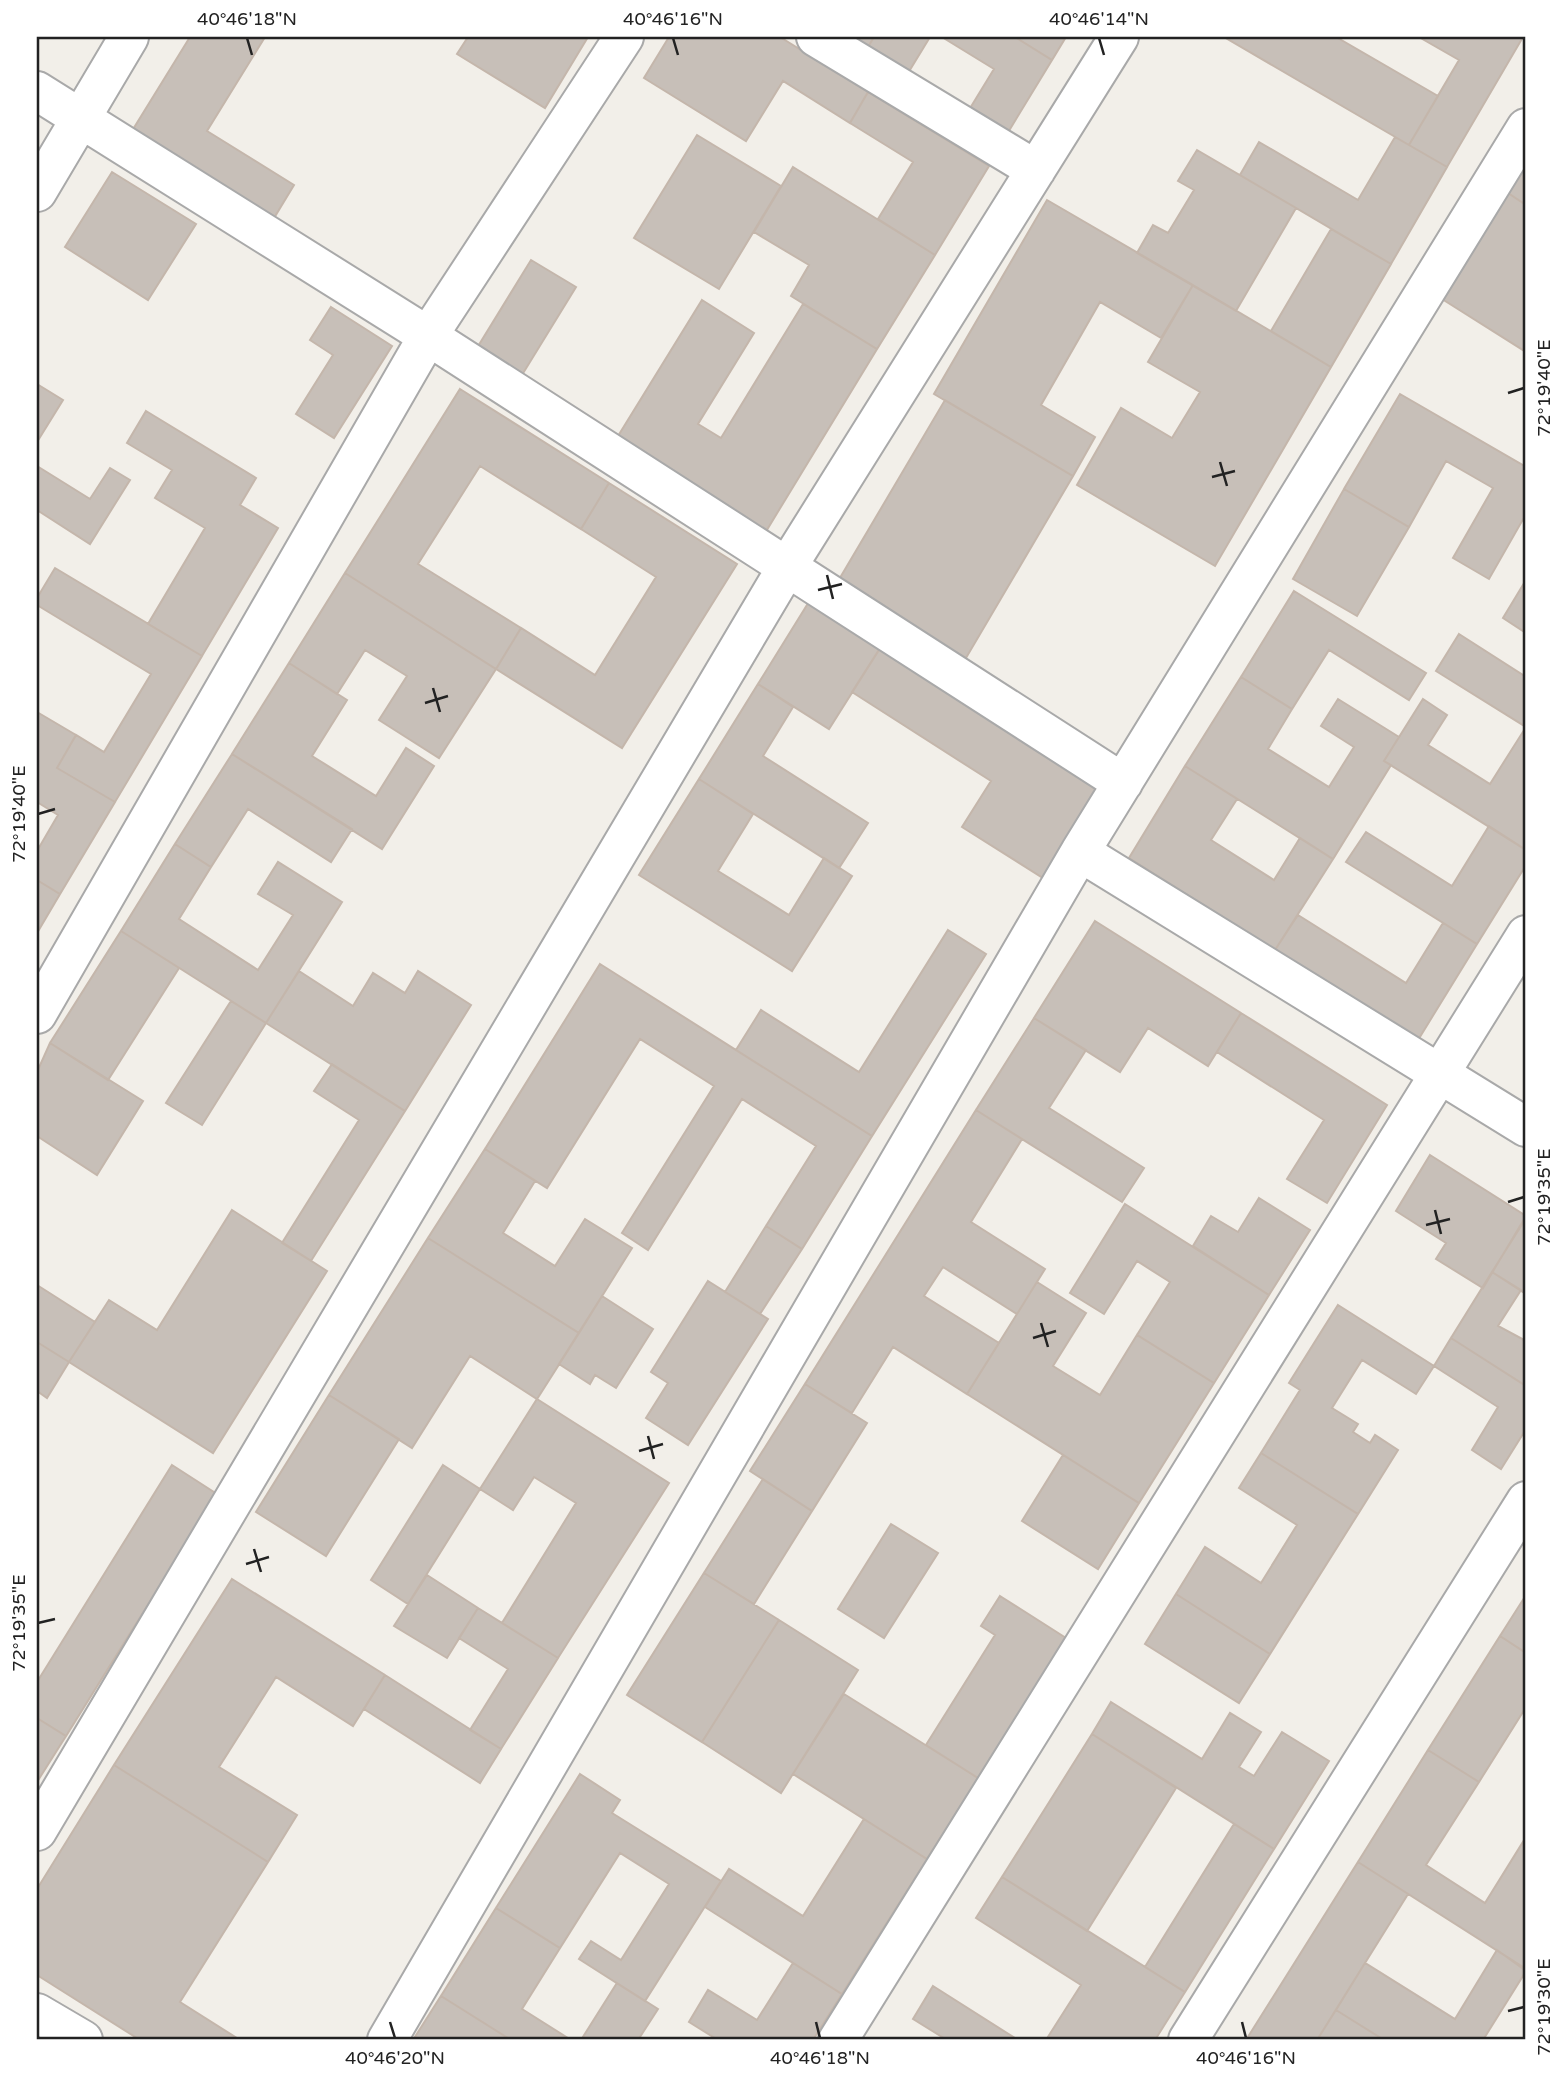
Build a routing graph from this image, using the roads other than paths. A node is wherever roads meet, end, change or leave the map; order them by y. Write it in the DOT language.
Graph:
graph roads {
  1 [pos="129,37"];
  2 [pos="624,37"];
  3 [pos="816,37"];
  4 [pos="1119,37"];
  5 [pos="37,91"];
  6 [pos="80,118"];
  7 [pos="1526,128"];
  8 [pos="1036,170"];
  9 [pos="37,192"];
  10 [pos="428,336"];
  11 [pos="787,566"];
  12 [pos="1123,783"];
  13 [pos="1080,852"];
  14 [pos="1526,935"];
  15 [pos="37,1014"];
  16 [pos="1440,1076"];
  17 [pos="1526,1128"];
  18 [pos="1526,1501"];
  19 [pos="37,1831"];
  20 [pos="37,2013"];
  21 [pos="83,2040"];
  22 [pos="387,2040"];
  23 [pos="838,2040"];
  24 [pos="1188,2040"];
  1 -- 6 [label="street"];
  2 -- 10 [label="street"];
  3 -- 8 [label="street"];
  4 -- 8 [label="street"];
  5 -- 6 [label="street"];
  6 -- 9 [label="street"];
  6 -- 10 [label="street"];
  7 -- 12 [label="street"];
  8 -- 11 [label="street"];
  10 -- 11 [label="street"];
  10 -- 15 [label="street"];
  11 -- 12 [label="street"];
  11 -- 19 [label="street"];
  12 -- 13 [label="street"];
  13 -- 16 [label="street"];
  13 -- 22 [label="street"];
  14 -- 16 [label="street"];
  16 -- 17 [label="street"];
  16 -- 23 [label="street"];
  18 -- 24 [label="street"];
  20 -- 21 [label="street"];
}
